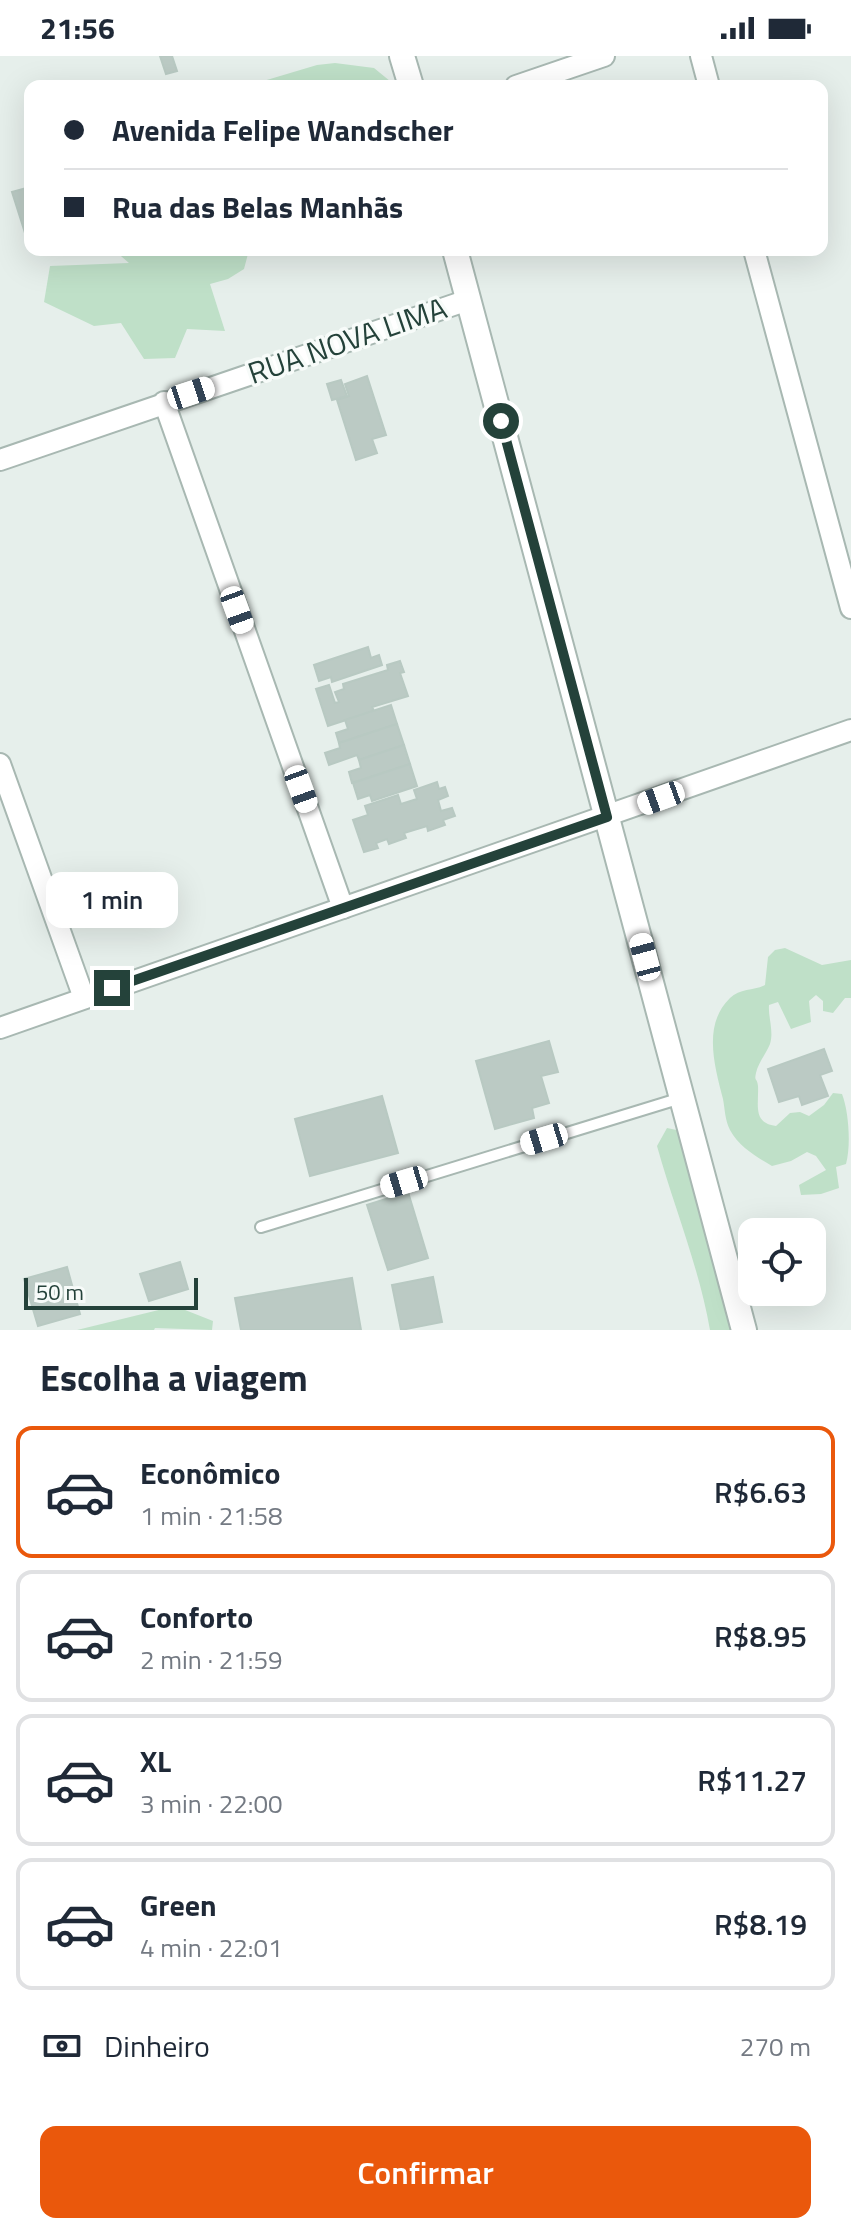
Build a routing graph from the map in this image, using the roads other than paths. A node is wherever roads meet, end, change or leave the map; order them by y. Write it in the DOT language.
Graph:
graph roads {
  1 [pos="402,56"];
  2 [pos="604,56"];
  3 [pos="701,56"];
  4 [pos="409,80"];
  5 [pos="534,80"];
  6 [pos="707,80"];
  7 [pos="457,256"];
  8 [pos="756,256"];
  9 [pos="468,300"];
  10 [pos="164,402"];
  11 [pos="0,460"];
  12 [pos="851,608"];
  13 [pos="851,730"];
  14 [pos="0,764"];
  15 [pos="607,817"];
  16 [pos="343,908"];
  17 [pos="84,998"];
  18 [pos="0,1028"];
  19 [pos="683,1097"];
  20 [pos="261,1227"];
  21 [pos="744,1330"];
  1 -- 4 [label="street"];
  2 -- 5 [label="street"];
  3 -- 6 [label="street"];
  7 -- 9 [label="street"];
  8 -- 12 [label="street"];
  9 -- 10 [label="street, RUA NOVA LIMA"];
  9 -- 15 [label="street"];
  10 -- 11 [label="street, RUA NOVA LIMA"];
  10 -- 16 [label="street"];
  13 -- 15 [label="street"];
  14 -- 17 [label="street"];
  15 -- 16 [label="street"];
  15 -- 19 [label="street"];
  16 -- 17 [label="street"];
  17 -- 18 [label="street"];
  19 -- 20 [label="lane"];
  19 -- 21 [label="street"];
}
